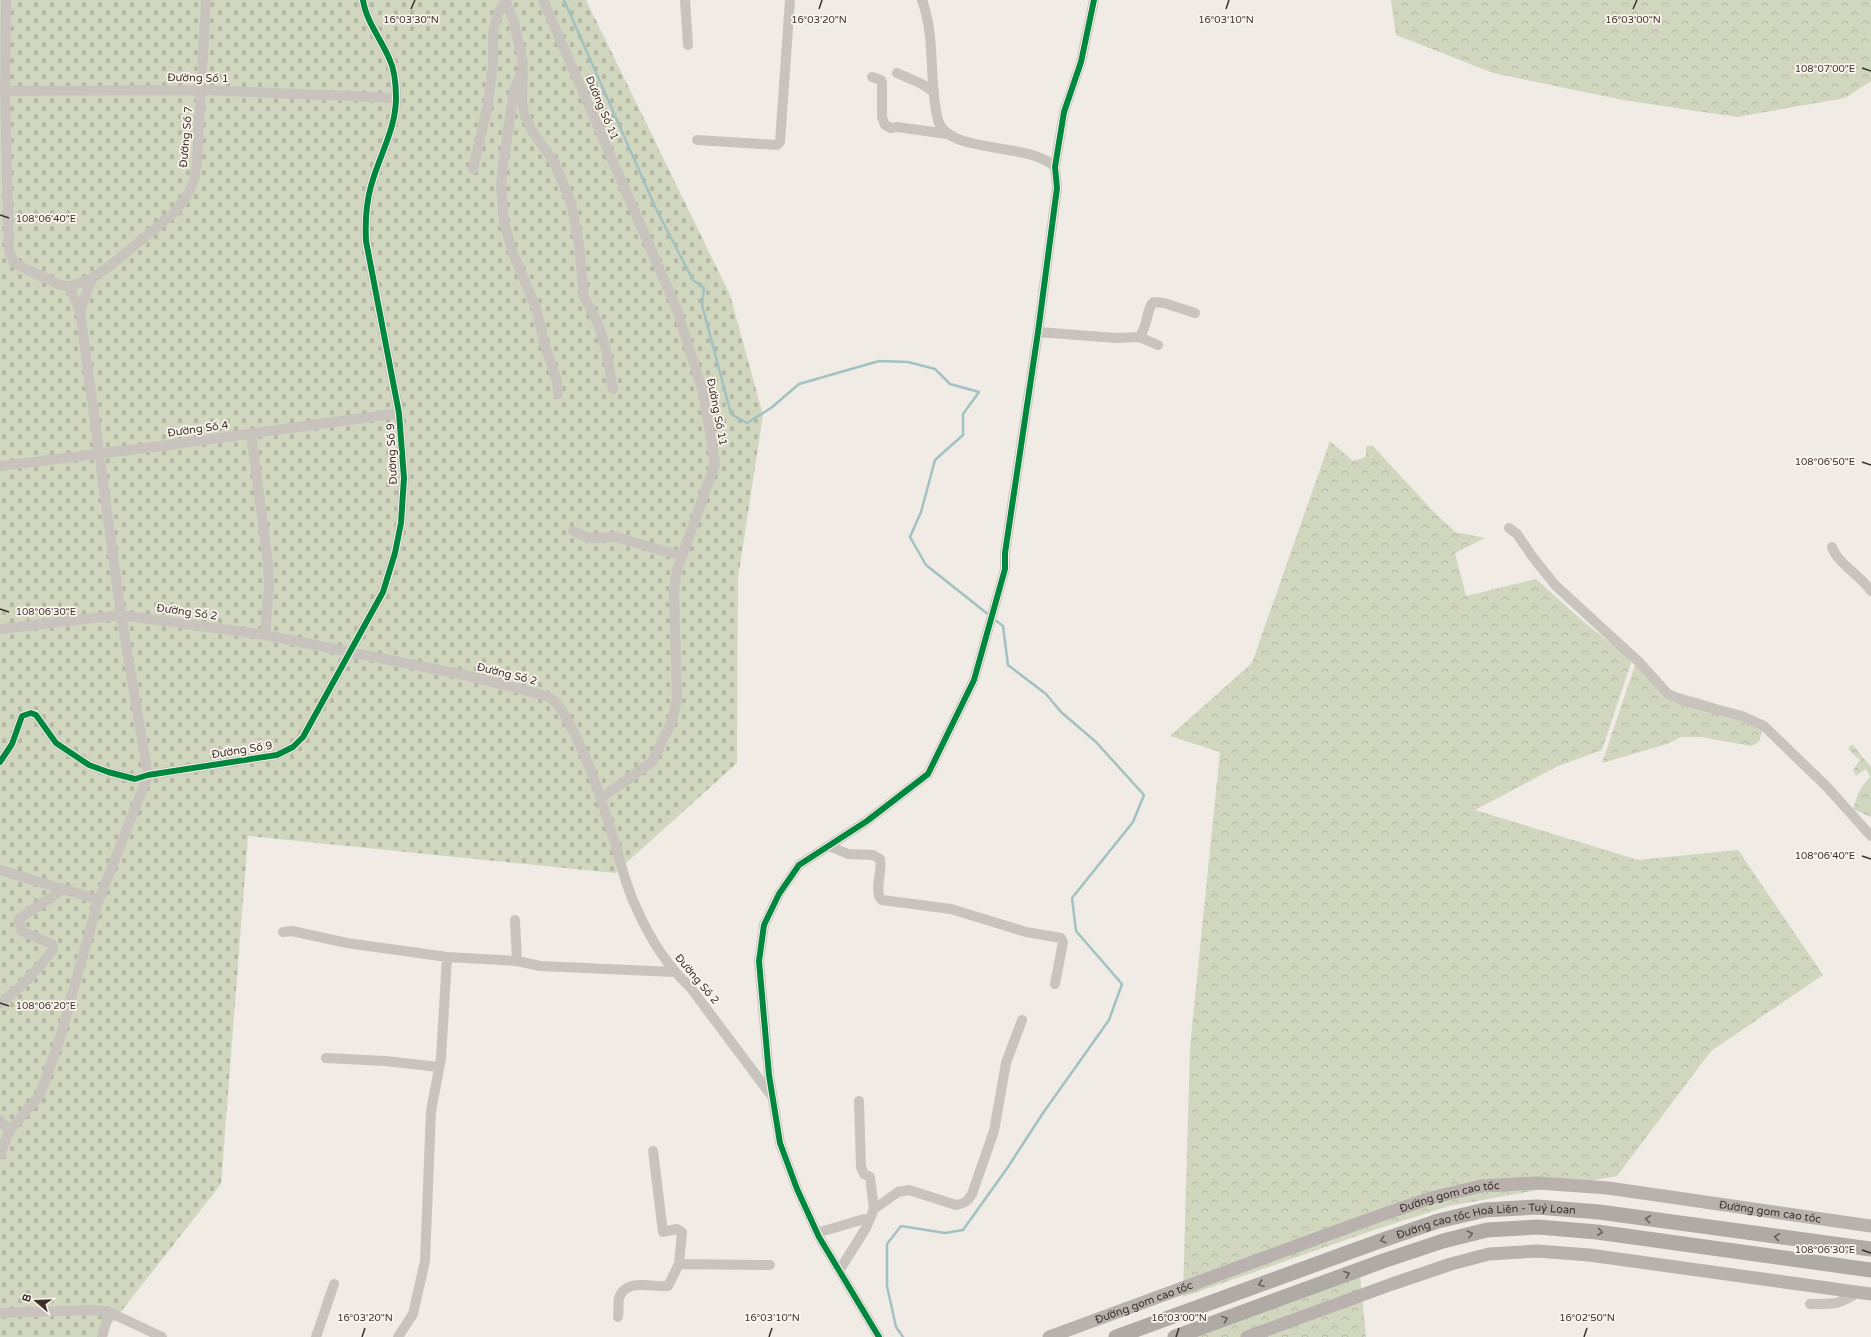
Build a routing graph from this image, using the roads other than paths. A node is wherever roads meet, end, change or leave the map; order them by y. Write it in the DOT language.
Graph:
graph roads {
  1 [pos="6,0"];
  2 [pos="206,0"];
  3 [pos="363,0"];
  4 [pos="506,0"];
  5 [pos="543,0"];
  6 [pos="685,0"];
  7 [pos="790,0"];
  8 [pos="922,0"];
  9 [pos="1094,0"];
  10 [pos="688,45"];
  11 [pos="523,70"];
  12 [pos="897,73"];
  13 [pos="872,77"];
  14 [pos="202,90"];
  15 [pos="2,91"];
  16 [pos="934,92"];
  17 [pos="396,98"];
  18 [pos="948,134"];
  19 [pos="697,140"];
  20 [pos="1056,167"];
  21 [pos="473,169"];
  22 [pos="92,278"];
  23 [pos="69,286"];
  24 [pos="80,311"];
  25 [pos="1195,313"];
  26 [pos="1038,332"];
  27 [pos="1139,337"];
  28 [pos="1158,345"];
  29 [pos="613,389"];
  30 [pos="558,394"];
  31 [pos="399,413"];
  32 [pos="251,434"];
  33 [pos="99,454"];
  34 [pos="0,466"];
  35 [pos="1509,528"];
  36 [pos="573,531"];
  37 [pos="1832,547"];
  38 [pos="682,556"];
  39 [pos="1871,591"];
  40 [pos="121,615"];
  41 [pos="0,629"];
  42 [pos="265,636"];
  43 [pos="349,652"];
  44 [pos="0,762"];
  45 [pos="148,775"];
  46 [pos="601,798"];
  47 [pos="1871,836"];
  48 [pos="829,846"];
  49 [pos="0,870"];
  50 [pos="62,890"];
  51 [pos="99,900"];
  52 [pos="515,920"];
  53 [pos="283,932"];
  54 [pos="447,957"];
  55 [pos="517,961"];
  56 [pos="674,972"];
  57 [pos="1055,984"];
  58 [pos="0,1004"];
  59 [pos="1022,1020"];
  60 [pos="326,1058"];
  61 [pos="439,1067"];
  62 [pos="772,1097"];
  63 [pos="859,1100"];
  64 [pos="0,1120"];
  65 [pos="9,1131"];
  66 [pos="653,1151"];
  67 [pos="0,1155"];
  68 [pos="874,1208"];
  69 [pos="864,1219"];
  70 [pos="1871,1226"];
  71 [pos="817,1233"];
  72 [pos="1871,1249"];
  73 [pos="679,1264"];
  74 [pos="770,1265"];
  75 [pos="1871,1270"];
  76 [pos="839,1271"];
  77 [pos="334,1284"];
  78 [pos="1865,1293"];
  79 [pos="1810,1304"];
  80 [pos="109,1312"];
  81 [pos="0,1313"];
  82 [pos="618,1317"];
  83 [pos="102,1337"];
  84 [pos="162,1337"];
  85 [pos="316,1337"];
  86 [pos="398,1337"];
  87 [pos="879,1337"];
  88 [pos="1048,1337"];
  89 [pos="1116,1337"];
  90 [pos="1175,1337"];
  91 [pos="1247,1337"];
  1 -- 15 [label="street"];
  2 -- 14 [label="street, Đường Số 7"];
  3 -- 17 [label="street, Đường Số 9"];
  4 -- 11 [label="street"];
  4 -- 21 [label="street"];
  5 -- 38 [label="street, Đường Số 11"];
  6 -- 10 [label="street"];
  7 -- 19 [label="street"];
  8 -- 16 [label="street"];
  9 -- 20 [label="street"];
  11 -- 29 [label="street"];
  11 -- 30 [label="street"];
  12 -- 16 [label="street"];
  13 -- 18 [label="street"];
  14 -- 15 [label="street, Đường Số 1"];
  14 -- 17 [label="street, Đường Số 1"];
  14 -- 22 [label="street, Đường Số 7"];
  15 -- 23 [label="street"];
  16 -- 18 [label="street"];
  17 -- 31 [label="street, Đường Số 9"];
  18 -- 20 [label="street"];
  20 -- 26 [label="street"];
  22 -- 23 [label="street, Đường Số 7"];
  22 -- 24 [label="street"];
  23 -- 24 [label="street"];
  24 -- 33 [label="street"];
  25 -- 27 [label="street"];
  26 -- 27 [label="street"];
  26 -- 48 [label="street"];
  27 -- 28 [label="street"];
  31 -- 32 [label="street, Đường Số 4"];
  31 -- 43 [label="street, Đường Số 9"];
  32 -- 33 [label="street, Đường Số 4"];
  32 -- 42 [label="street"];
  33 -- 34 [label="street, Đường Số 4"];
  33 -- 40 [label="street"];
  35 -- 47 [label="street"];
  36 -- 38 [label="street"];
  37 -- 39 [label="street"];
  38 -- 46 [label="street, Đường Số 11"];
  40 -- 41 [label="street, Đường Số 2"];
  40 -- 42 [label="street, Đường Số 2"];
  40 -- 45 [label="street"];
  42 -- 43 [label="street, Đường Số 2"];
  43 -- 45 [label="street, Đường Số 9"];
  43 -- 46 [label="street, Đường Số 2"];
  44 -- 45 [label="street, Đường Số 9"];
  45 -- 51 [label="street"];
  46 -- 56 [label="street, Đường Số 2"];
  48 -- 57 [label="street"];
  48 -- 62 [label="street"];
  49 -- 50 [label="street"];
  50 -- 51 [label="street"];
  50 -- 58 [label="street"];
  51 -- 65 [label="street"];
  52 -- 55 [label="street"];
  53 -- 54 [label="street"];
  54 -- 55 [label="street"];
  54 -- 61 [label="street"];
  55 -- 56 [label="street"];
  56 -- 62 [label="street, Đường Số 2"];
  59 -- 68 [label="street"];
  60 -- 61 [label="street"];
  61 -- 86 [label="street"];
  62 -- 71 [label="street"];
  63 -- 68 [label="street"];
  64 -- 65 [label="street"];
  65 -- 67 [label="street"];
  66 -- 73 [label="street"];
  68 -- 76 [label="street"];
  69 -- 71 [label="street"];
  70 -- 88 [label="main road, Đường gom cao tốc"];
  71 -- 76 [label="street"];
  72 -- 89 [label="highway, Đường cao tốc Hoà Liên - Tuý Loan, one-way"];
  73 -- 74 [label="street"];
  73 -- 82 [label="street"];
  90 -- 75 [label="highway, Đường cao tốc Hoà Liên - Tuý Loan, one-way"];
  76 -- 87 [label="street"];
  77 -- 85 [label="street"];
  78 -- 79 [label="street"];
  78 -- 91 [label="main road"];
  80 -- 81 [label="street"];
  80 -- 83 [label="street"];
  80 -- 84 [label="street"];
}
